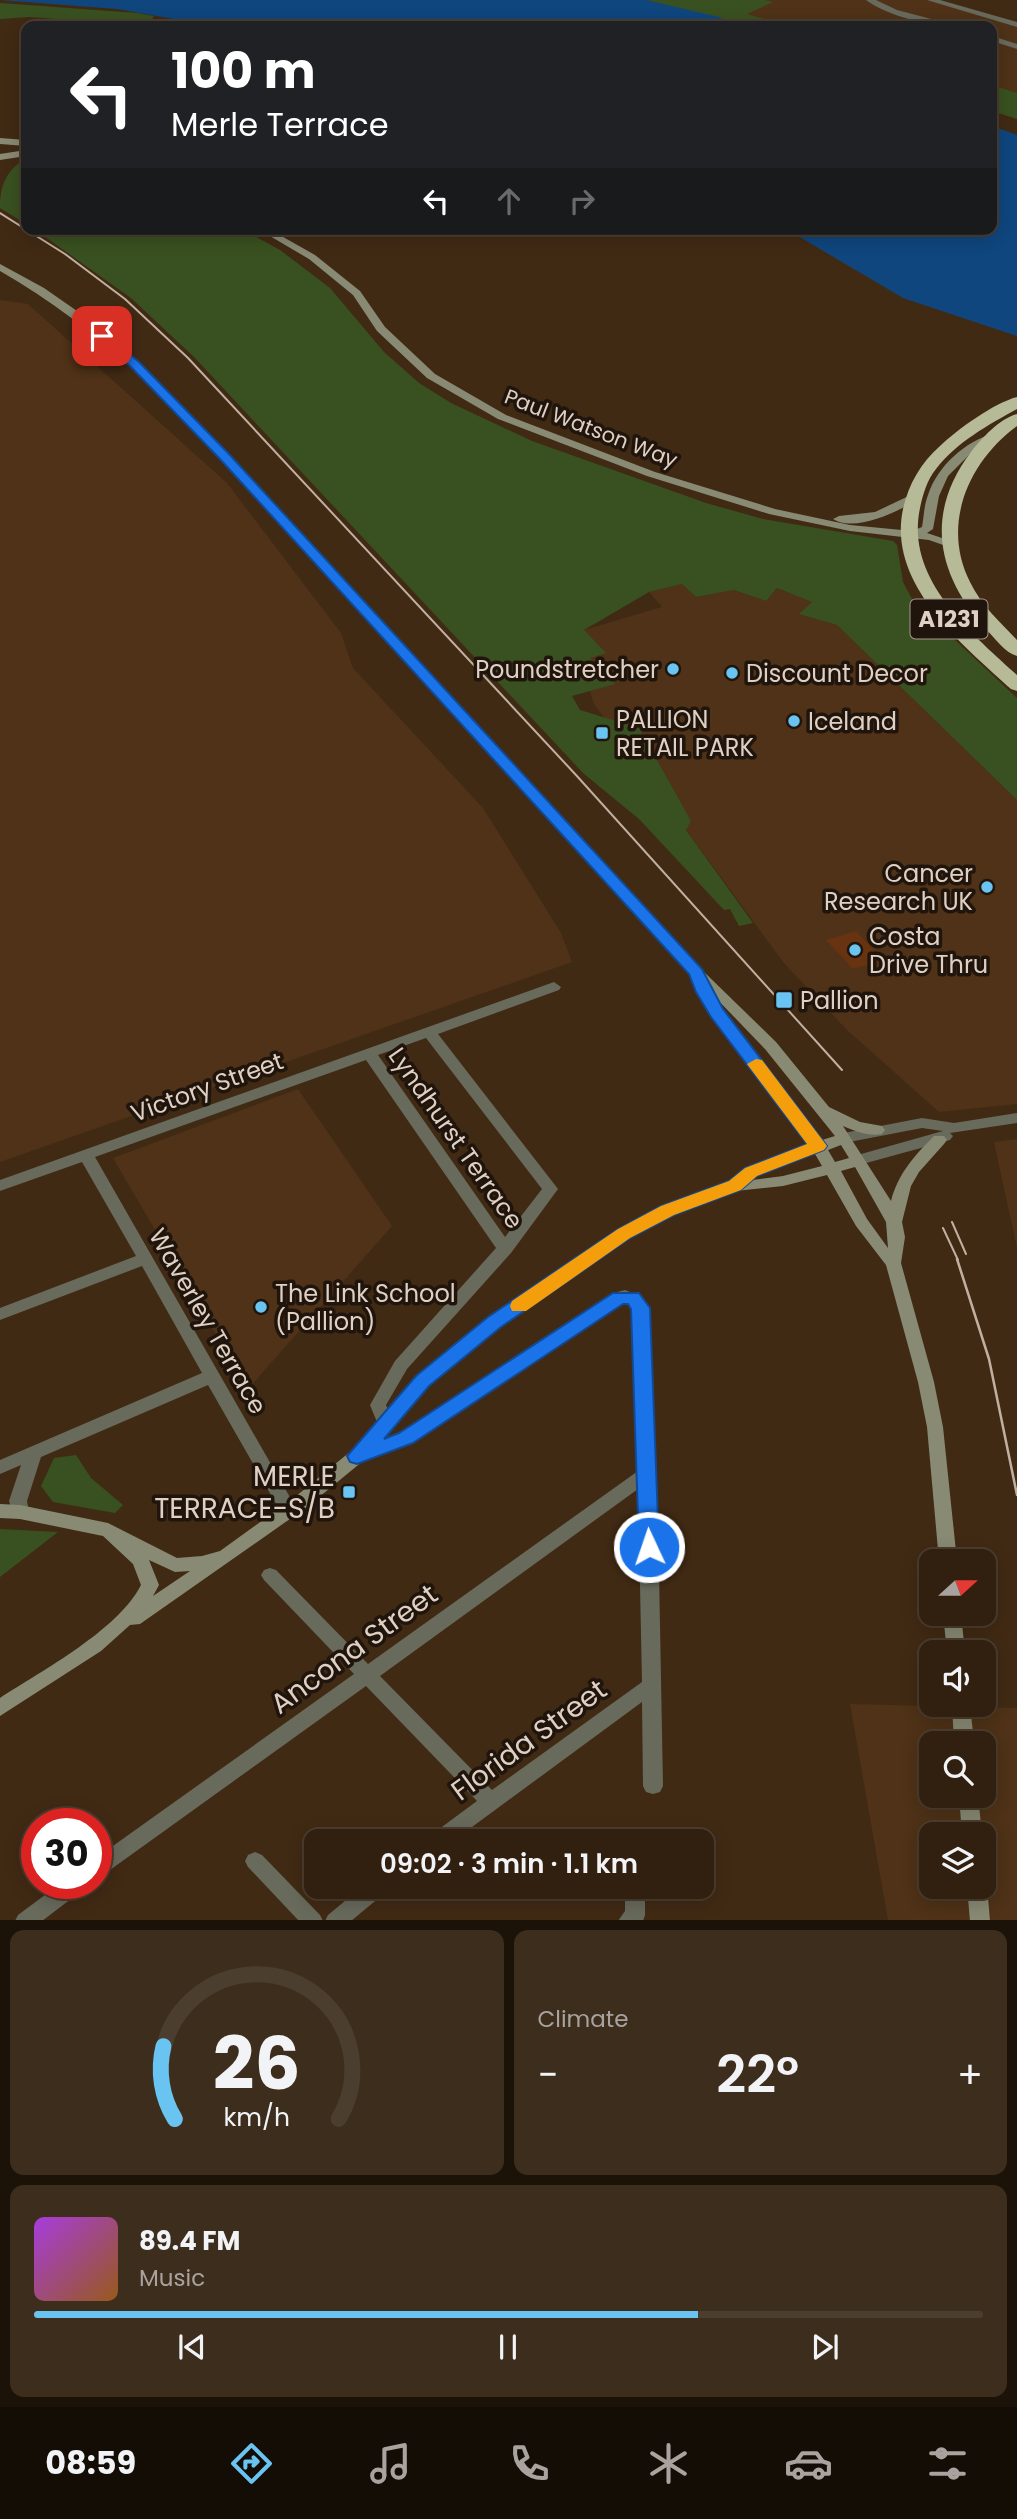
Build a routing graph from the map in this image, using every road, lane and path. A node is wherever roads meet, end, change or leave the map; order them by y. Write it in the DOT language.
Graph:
graph roads {
  1 [pos="870,0"];
  2 [pos="931,0"];
  3 [pos="933,21"];
  4 [pos="1017,25"];
  5 [pos="997,40"];
  6 [pos="1017,47"];
  7 [pos="0,141"];
  8 [pos="21,143"];
  9 [pos="21,154"];
  10 [pos="2,160"];
  11 [pos="273,235"];
  12 [pos="0,267"];
  13 [pos="0,278"];
  14 [pos="21,280"];
  15 [pos="1017,402"];
  16 [pos="1017,419"];
  17 [pos="995,435"];
  18 [pos="915,496"];
  19 [pos="758,507"];
  20 [pos="908,535"];
  21 [pos="950,544"];
  22 [pos="1017,652"];
  23 [pos="1017,685"];
  24 [pos="696,972"];
  25 [pos="554,986"];
  26 [pos="429,1031"];
  27 [pos="369,1053"];
  28 [pos="824,1110"];
  29 [pos="1017,1118"];
  30 [pos="954,1128"];
  31 [pos="877,1130"];
  32 [pos="844,1138"];
  33 [pos="939,1140"];
  34 [pos="818,1146"];
  35 [pos="86,1155"];
  36 [pos="859,1160"];
  37 [pos="832,1168"];
  38 [pos="0,1186"];
  39 [pos="735,1186"];
  40 [pos="894,1223"];
  41 [pos="505,1249"];
  42 [pos="145,1259"];
  43 [pos="893,1263"];
  44 [pos="0,1314"];
  45 [pos="212,1376"];
  46 [pos="385,1422"];
  47 [pos="33,1454"];
  48 [pos="357,1456"];
  49 [pos="0,1466"];
  50 [pos="645,1475"];
  51 [pos="0,1511"];
  52 [pos="289,1511"];
  53 [pos="20,1512"];
  54 [pos="108,1530"];
  55 [pos="946,1549"];
  56 [pos="226,1556"];
  57 [pos="270,1575"];
  58 [pos="94,1646"];
  59 [pos="365,1674"];
  60 [pos="653,1684"];
  61 [pos="0,1707"];
  62 [pos="653,1786"];
  63 [pos="490,1801"];
  64 [pos="454,1829"];
  65 [pos="112,1857"];
  66 [pos="256,1861"];
  67 [pos="55,1899"];
  68 [pos="362,1899"];
  69 [pos="635,1899"];
  70 [pos="978,1899"];
  71 [pos="25,1920"];
  72 [pos="313,1920"];
  73 [pos="335,1920"];
  74 [pos="628,1920"];
  75 [pos="980,1920"];
  1 -- 3 [label="street"];
  2 -- 4 [label="street"];
  5 -- 6 [label="street"];
  7 -- 8 [label="street"];
  9 -- 10 [label="street"];
  11 -- 19 [label="street, Paul Watson Way"];
  12 -- 14 [label="street"];
  13 -- 14 [label="street"];
  14 -- 24 [label="street"];
  15 -- 18 [label="highway, A1231"];
  16 -- 17 [label="highway, A1231"];
  17 -- 20 [label="street"];
  17 -- 21 [label="highway, A1231"];
  18 -- 19 [label="street, Paul Watson Way"];
  18 -- 20 [label="highway, A1231"];
  19 -- 20 [label="street, Paul Watson Way"];
  20 -- 21 [label="street, Paul Watson Way"];
  20 -- 23 [label="highway, A1231"];
  21 -- 22 [label="highway, A1231"];
  24 -- 28 [label="street"];
  24 -- 34 [label="street"];
  25 -- 26 [label="street, Victory Street"];
  26 -- 27 [label="street, Victory Street"];
  26 -- 41 [label="street"];
  27 -- 35 [label="street, Victory Street"];
  27 -- 41 [label="street, Lyndhurst Terrace"];
  28 -- 31 [label="street"];
  28 -- 32 [label="street"];
  29 -- 30 [label="street"];
  30 -- 31 [label="street"];
  30 -- 33 [label="street"];
  31 -- 32 [label="street"];
  32 -- 34 [label="street"];
  32 -- 36 [label="street"];
  33 -- 36 [label="street"];
  33 -- 40 [label="street"];
  34 -- 37 [label="street"];
  34 -- 39 [label="street"];
  35 -- 38 [label="street, Victory Street"];
  35 -- 42 [label="street, Waverley Terrace"];
  36 -- 37 [label="street"];
  36 -- 40 [label="street"];
  37 -- 39 [label="street"];
  37 -- 43 [label="street"];
  39 -- 46 [label="street"];
  40 -- 43 [label="street"];
  41 -- 46 [label="street"];
  42 -- 44 [label="street"];
  42 -- 45 [label="street, Waverley Terrace"];
  43 -- 55 [label="street"];
  45 -- 47 [label="street"];
  45 -- 52 [label="street, Waverley Terrace"];
  46 -- 48 [label="street"];
  47 -- 49 [label="street"];
  47 -- 53 [label="street"];
  48 -- 50 [label="street"];
  48 -- 52 [label="street"];
  50 -- 59 [label="street, Ancona Street"];
  50 -- 60 [label="street"];
  51 -- 53 [label="street"];
  52 -- 56 [label="street"];
  53 -- 54 [label="street"];
  54 -- 56 [label="street"];
  54 -- 58 [label="street"];
  56 -- 58 [label="street"];
  57 -- 59 [label="street"];
  58 -- 61 [label="street"];
  59 -- 63 [label="street"];
  59 -- 65 [label="street, Ancona Street"];
  60 -- 62 [label="street"];
  60 -- 63 [label="street, Florida Street"];
  63 -- 64 [label="street, Florida Street"];
  66 -- 72 [label="street"];
  67 -- 71 [label="street"];
  68 -- 73 [label="street"];
  69 -- 74 [label="street"];
  70 -- 75 [label="street"];
}
